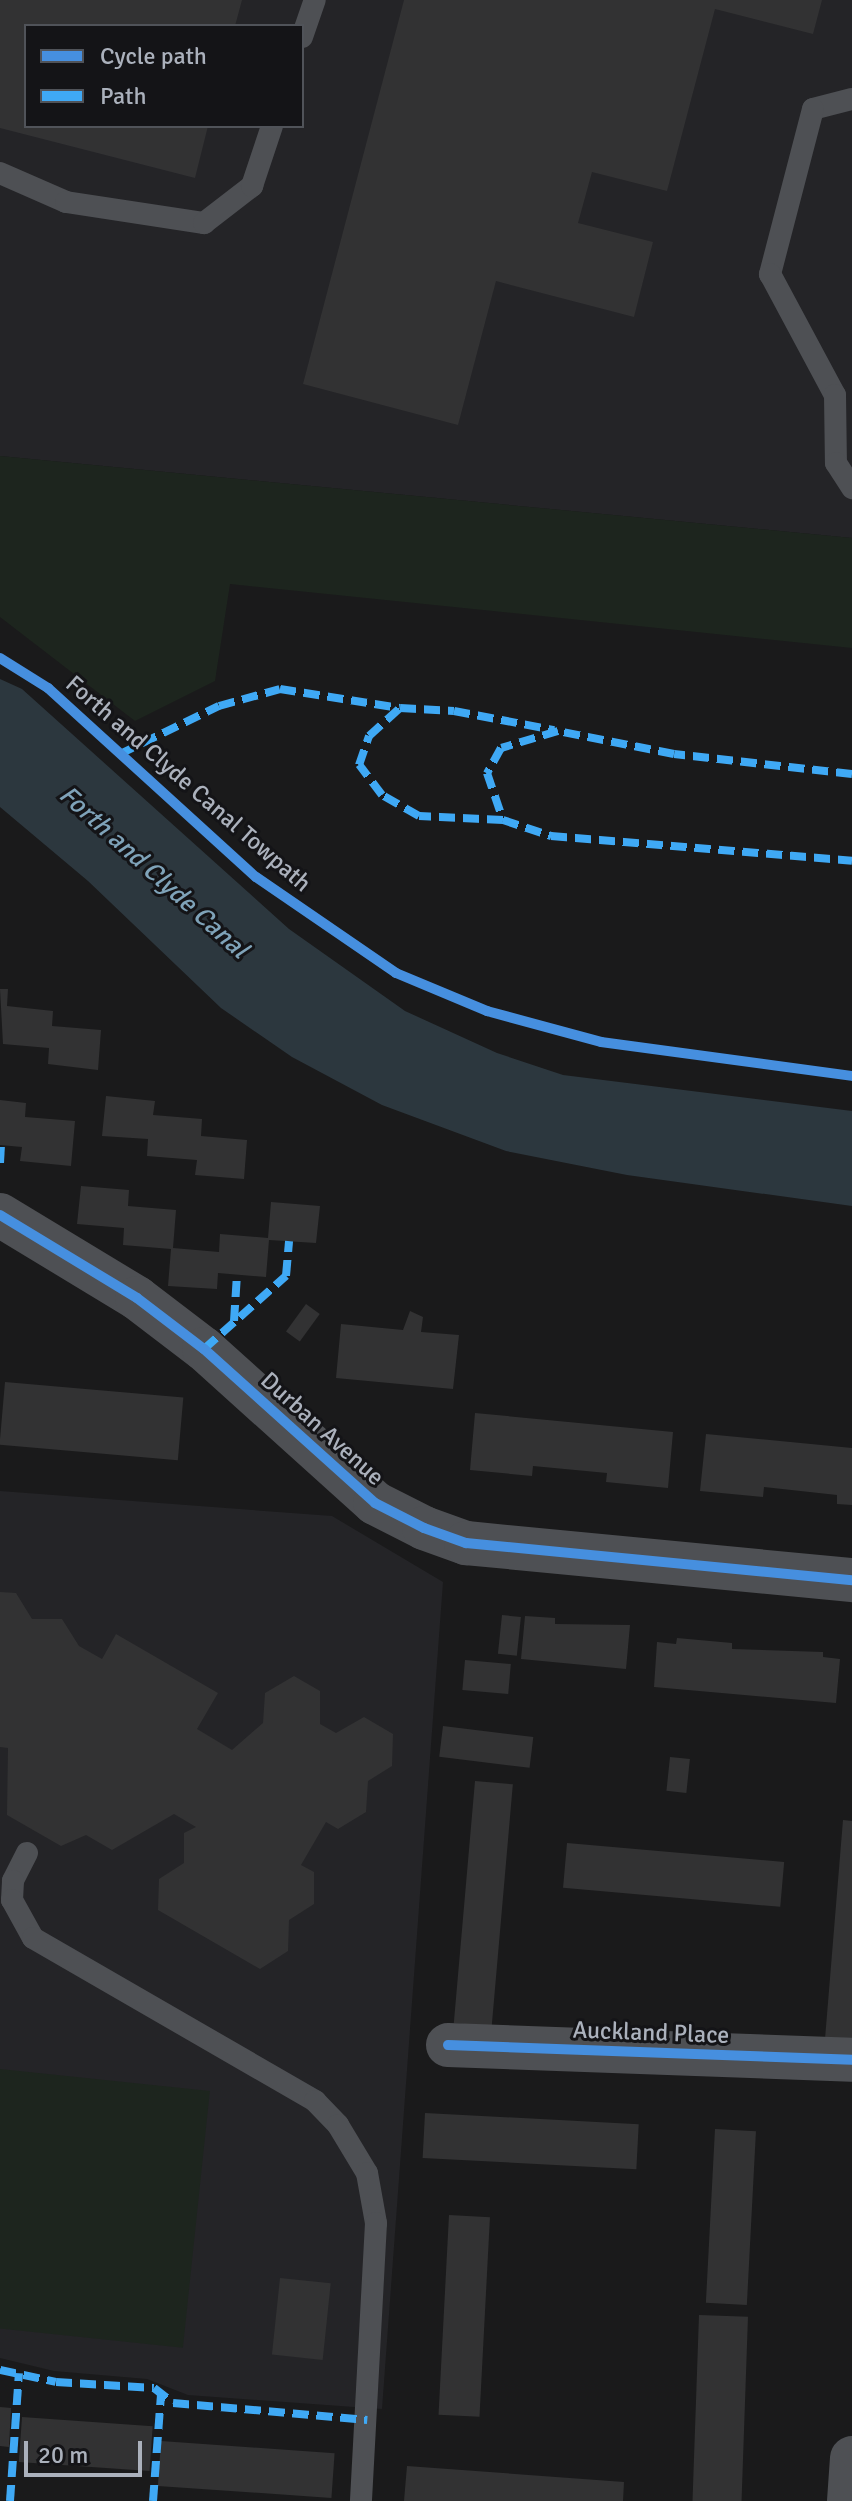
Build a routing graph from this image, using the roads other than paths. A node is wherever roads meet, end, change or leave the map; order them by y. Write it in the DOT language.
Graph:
graph roads {
  1 [pos="315,0"];
  2 [pos="304,31"];
  3 [pos="852,99"];
  4 [pos="271,128"];
  5 [pos="0,173"];
  6 [pos="843,397"];
  7 [pos="852,488"];
  8 [pos="0,1215"];
  9 [pos="852,1580"];
  10 [pos="27,1853"];
  11 [pos="448,2045"];
  12 [pos="852,2060"];
  13 [pos="852,2458"];
  14 [pos="361,2501"];
  15 [pos="849,2501"];
  1 -- 2 [label="lane"];
  3 -- 6 [label="lane"];
  4 -- 5 [label="lane"];
  6 -- 7 [label="lane"];
  8 -- 9 [label="street, Durban Avenue"];
  10 -- 14 [label="lane"];
  11 -- 12 [label="street, Auckland Place"];
  13 -- 15 [label="street"];
}
